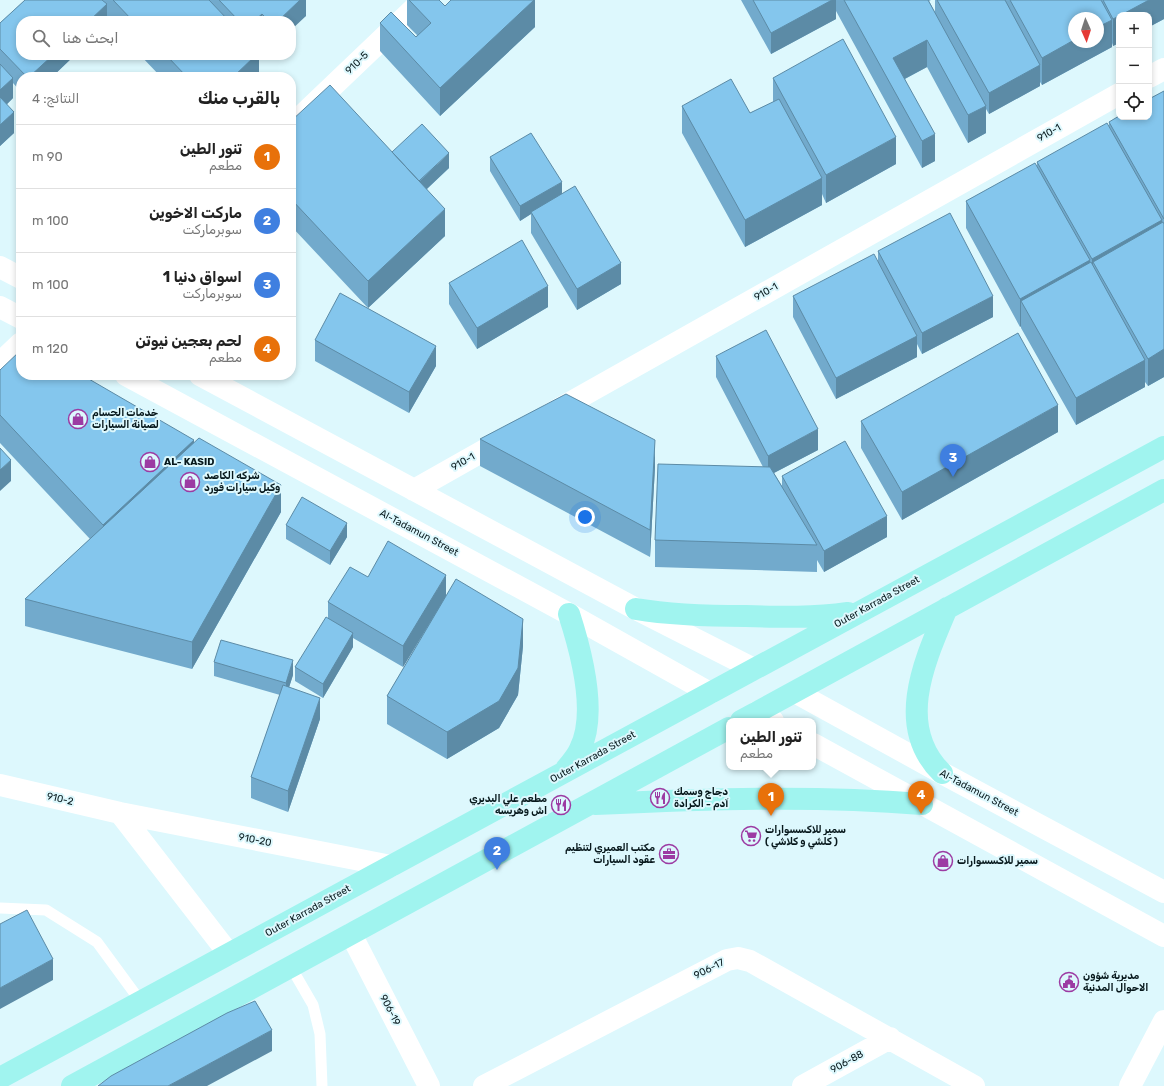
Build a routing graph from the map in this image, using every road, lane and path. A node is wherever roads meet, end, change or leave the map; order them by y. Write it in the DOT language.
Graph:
graph roads {
  1 [pos="423,0"];
  2 [pos="1164,69"];
  3 [pos="1152,75"];
  4 [pos="1116,96"];
  5 [pos="296,121"];
  6 [pos="0,267"];
  7 [pos="16,275"];
  8 [pos="0,307"];
  9 [pos="16,315"];
  10 [pos="16,348"];
  11 [pos="0,363"];
  12 [pos="135,380"];
  13 [pos="209,380"];
  14 [pos="1164,447"];
  15 [pos="414,490"];
  16 [pos="1164,490"];
  17 [pos="872,605"];
  18 [pos="947,608"];
  19 [pos="636,609"];
  20 [pos="569,614"];
  21 [pos="754,669"];
  22 [pos="795,692"];
  23 [pos="710,693"];
  24 [pos="757,718"];
  25 [pos="726,730"];
  26 [pos="816,746"];
  27 [pos="564,772"];
  28 [pos="942,773"];
  29 [pos="0,785"];
  30 [pos="590,804"];
  31 [pos="922,804"];
  32 [pos="120,813"];
  33 [pos="391,866"];
  34 [pos="1164,892"];
  35 [pos="0,908"];
  36 [pos="351,934"];
  37 [pos="1164,936"];
  38 [pos="229,954"];
  39 [pos="291,967"];
  40 [pos="140,1002"];
  41 [pos="1164,1022"];
  42 [pos="890,1038"];
  43 [pos="121,1060"];
  44 [pos="0,1078"];
  45 [pos="72,1086"];
  46 [pos="96,1086"];
  47 [pos="322,1086"];
  48 [pos="429,1086"];
  49 [pos="484,1086"];
  50 [pos="803,1086"];
  51 [pos="974,1086"];
  52 [pos="1130,1086"];
  1 -- 5 [label="street, 910-5"];
  2 -- 3 [label="street"];
  4 -- 15 [label="street, 910-1"];
  6 -- 7 [label="street"];
  8 -- 9 [label="street"];
  10 -- 11 [label="street"];
  12 -- 20 [label="street, Al-Tadamun Street"];
  13 -- 15 [label="street"];
  14 -- 17 [label="main road, Outer Karrada Street"];
  15 -- 19 [label="street"];
  16 -- 18 [label="main road"];
  17 -- 19 [label="main road"];
  17 -- 21 [label="main road, Outer Karrada Street"];
  18 -- 22 [label="main road"];
  18 -- 28 [label="main road"];
  19 -- 21 [label="street"];
  20 -- 23 [label="street, Al-Tadamun Street"];
  20 -- 27 [label="main road"];
  21 -- 23 [label="main road, Outer Karrada Street"];
  22 -- 24 [label="main road"];
  22 -- 28 [label="street, Al-Tadamun Street"];
  23 -- 27 [label="main road, Outer Karrada Street"];
  25 -- 30 [label="main road"];
  26 -- 31 [label="street"];
  27 -- 33 [label="main road, Outer Karrada Street"];
  28 -- 34 [label="street, Al-Tadamun Street"];
  29 -- 32 [label="street, 910-2"];
  30 -- 31 [label="main road"];
  30 -- 36 [label="main road"];
  31 -- 37 [label="street"];
  32 -- 33 [label="street, 910-20"];
  32 -- 38 [label="street"];
  33 -- 38 [label="main road, Outer Karrada Street"];
  35 -- 40 [label="lane"];
  36 -- 39 [label="main road"];
  36 -- 48 [label="street, 906-19"];
  38 -- 40 [label="main road, Outer Karrada Street"];
  39 -- 43 [label="main road"];
  39 -- 47 [label="lane"];
  40 -- 44 [label="main road, Outer Karrada Street"];
  41 -- 52 [label="street"];
  42 -- 49 [label="street, 906-17"];
  42 -- 50 [label="street, 906-88"];
  42 -- 51 [label="street, 906-17"];
  43 -- 45 [label="main road"];
  43 -- 46 [label="main road"];
}
